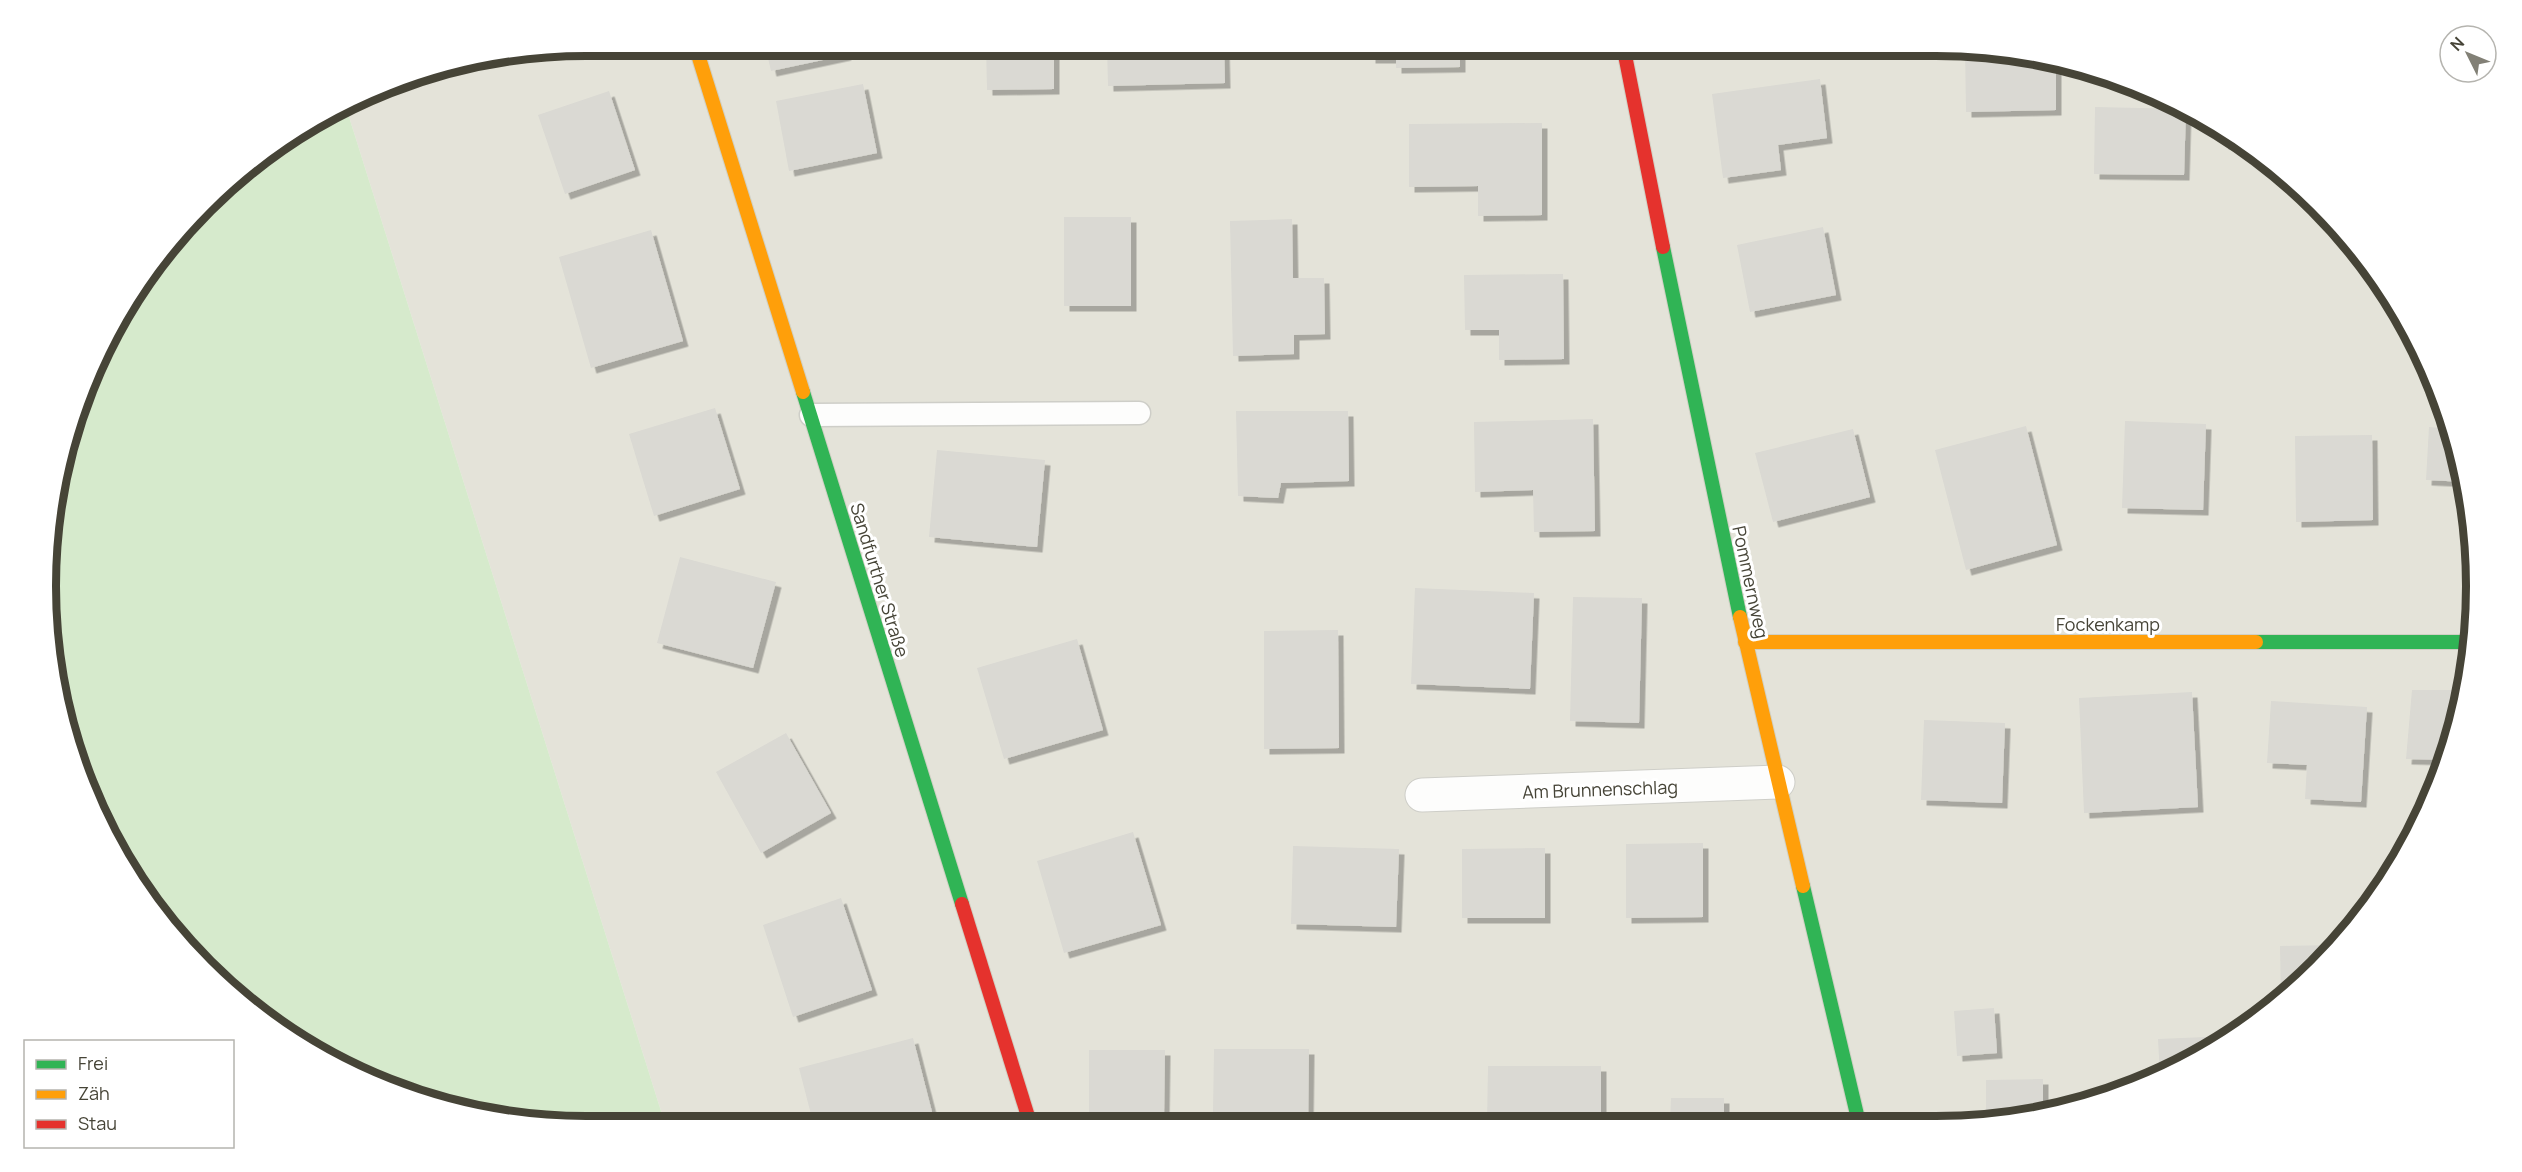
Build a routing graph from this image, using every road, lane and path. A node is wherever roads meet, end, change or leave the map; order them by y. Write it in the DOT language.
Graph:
graph roads {
  1 [pos="698,56"];
  2 [pos="1625,56"];
  3 [pos="1139,413"];
  4 [pos="811,415"];
  5 [pos="1745,642"];
  6 [pos="2463,642"];
  7 [pos="1778,782"];
  8 [pos="1422,795"];
  9 [pos="1028,1116"];
  10 [pos="1857,1116"];
  1 -- 4 [label="street, Sandfurther Straße"];
  2 -- 5 [label="street, Pommernweg"];
  3 -- 4 [label="lane"];
  4 -- 9 [label="street, Sandfurther Straße"];
  5 -- 6 [label="street, Fockenkamp"];
  5 -- 7 [label="street, Pommernweg"];
  7 -- 8 [label="street, Am Brunnenschlag"];
  7 -- 10 [label="street, Pommernweg"];
}
